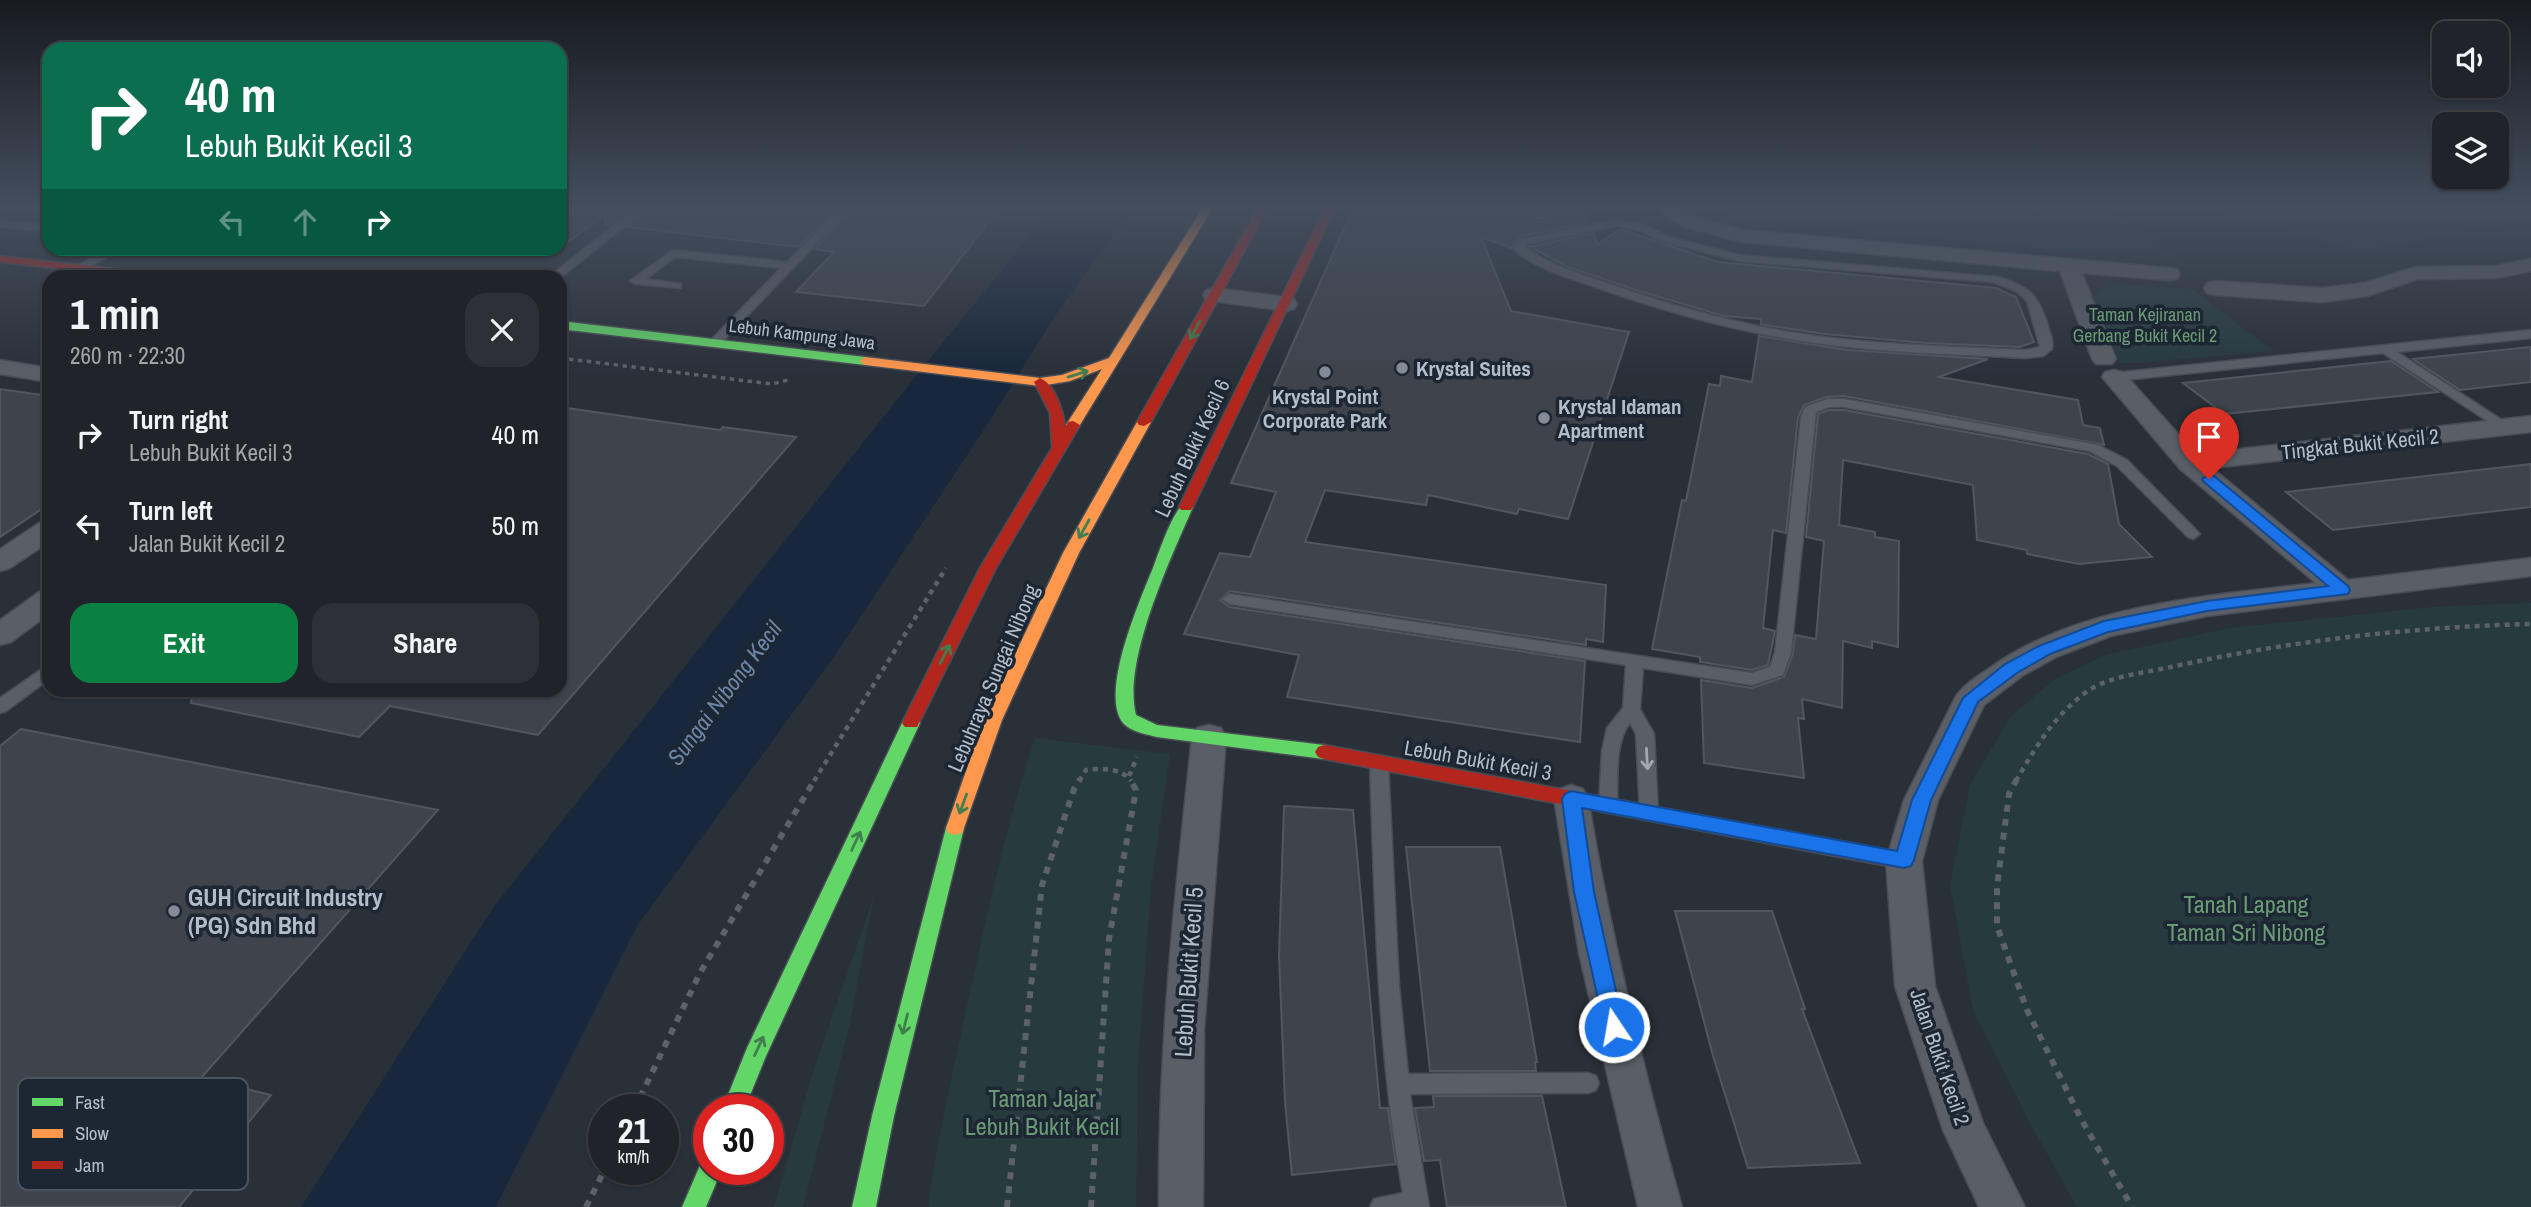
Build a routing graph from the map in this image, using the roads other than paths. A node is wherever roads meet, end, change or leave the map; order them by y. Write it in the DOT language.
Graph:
graph roads {
  1 [pos="30,262"];
  2 [pos="90,262"];
  3 [pos="661,262"];
  4 [pos="756,262"];
  5 [pos="793,262"];
  6 [pos="1174,262"];
  7 [pos="1232,262"];
  8 [pos="1305,262"];
  9 [pos="1539,262"];
  10 [pos="1796,262"];
  11 [pos="2029,262"];
  12 [pos="1824,265"];
  13 [pos="2531,265"];
  14 [pos="789,266"];
  15 [pos="2069,266"];
  16 [pos="80,268"];
  17 [pos="98,270"];
  18 [pos="2169,274"];
  19 [pos="677,286"];
  20 [pos="2215,288"];
  21 [pos="1214,295"];
  22 [pos="1286,304"];
  23 [pos="567,326"];
  24 [pos="2531,334"];
  25 [pos="714,343"];
  26 [pos="2385,349"];
  27 [pos="1114,360"];
  28 [pos="0,367"];
  29 [pos="2109,368"];
  30 [pos="42,374"];
  31 [pos="1032,381"];
  32 [pos="2531,424"];
  33 [pos="2503,427"];
  34 [pos="1059,449"];
  35 [pos="2189,463"];
  36 [pos="42,533"];
  37 [pos="2193,534"];
  38 [pos="0,562"];
  39 [pos="2531,567"];
  40 [pos="2342,590"];
  41 [pos="1230,599"];
  42 [pos="42,604"];
  43 [pos="0,635"];
  44 [pos="1635,661"];
  45 [pos="42,675"];
  46 [pos="0,707"];
  47 [pos="1631,709"];
  48 [pos="1128,718"];
  49 [pos="1209,737"];
  50 [pos="1379,763"];
  51 [pos="1590,802"];
  52 [pos="1649,813"];
  53 [pos="1904,860"];
  54 [pos="1588,1083"];
  55 [pos="1398,1084"];
  56 [pos="739,1094"];
  57 [pos="703,1185"];
  58 [pos="1416,1205"];
  59 [pos="694,1207"];
  60 [pos="864,1207"];
  61 [pos="1181,1207"];
  62 [pos="1382,1207"];
  63 [pos="1660,1207"];
  64 [pos="2003,1207"];
  1 -- 16 [label="main road"];
  2 -- 16 [label="lane"];
  3 -- 19 [label="lane"];
  4 -- 14 [label="lane"];
  5 -- 14 [label="lane"];
  6 -- 27 [label="main road"];
  7 -- 21 [label="main road, Lebuhraya Sungai Nibong"];
  8 -- 22 [label="main road, Lebuh Bukit Kecil 6"];
  9 -- 12 [label="lane"];
  10 -- 12 [label="lane"];
  11 -- 15 [label="street"];
  13 -- 20 [label="street"];
  14 -- 25 [label="lane"];
  15 -- 18 [label="street"];
  15 -- 29 [label="street"];
  16 -- 17 [label="main road"];
  21 -- 22 [label="street"];
  21 -- 60 [label="main road, Lebuhraya Sungai Nibong, one-way"];
  22 -- 48 [label="main road, Lebuh Bukit Kecil 6"];
  23 -- 25 [label="main road, Lebuh Kampung Jawa"];
  24 -- 26 [label="lane"];
  25 -- 31 [label="main road, Lebuh Kampung Jawa"];
  26 -- 29 [label="lane"];
  26 -- 33 [label="lane"];
  31 -- 27 [label="main road, Lebuh Kampung Jawa, one-way"];
  27 -- 34 [label="main road"];
  28 -- 30 [label="street"];
  29 -- 35 [label="street"];
  31 -- 34 [label="main road"];
  32 -- 33 [label="street, Tingkat Bukit Kecil 2"];
  33 -- 35 [label="street, Tingkat Bukit Kecil 2"];
  56 -- 34 [label="main road, one-way"];
  35 -- 40 [label="street"];
  36 -- 38 [label="street"];
  37 -- 44 [label="lane"];
  39 -- 40 [label="street, Jalan Bukit Kecil 2"];
  40 -- 53 [label="street, Jalan Bukit Kecil 2"];
  41 -- 44 [label="lane"];
  42 -- 43 [label="street"];
  44 -- 47 [label="lane"];
  45 -- 46 [label="lane"];
  47 -- 51 [label="lane"];
  47 -- 52 [label="lane, one-way"];
  48 -- 49 [label="main road, Lebuh Bukit Kecil 3"];
  49 -- 50 [label="main road, Lebuh Bukit Kecil 3"];
  49 -- 61 [label="street, Lebuh Bukit Kecil 5"];
  50 -- 51 [label="main road, Lebuh Bukit Kecil 3"];
  50 -- 55 [label="lane"];
  51 -- 52 [label="main road, Lebuh Bukit Kecil 3"];
  51 -- 63 [label="street"];
  52 -- 53 [label="main road, Lebuh Bukit Kecil 3"];
  53 -- 64 [label="street, Jalan Bukit Kecil 2"];
  54 -- 55 [label="lane"];
  55 -- 58 [label="lane"];
  57 -- 59 [label="main road"];
  58 -- 62 [label="lane"];
}
